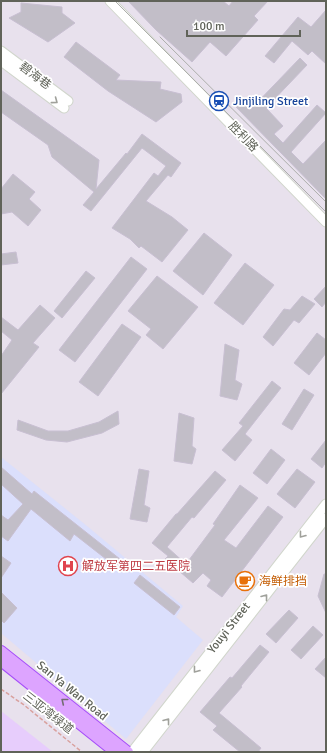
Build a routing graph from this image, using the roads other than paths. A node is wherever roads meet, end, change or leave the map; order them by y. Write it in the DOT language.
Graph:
graph roads {
  1 [pos="110,1"];
  2 [pos="1,51"];
  3 [pos="1,61"];
  4 [pos="326,222"];
  5 [pos="326,504"];
  6 [pos="326,518"];
  7 [pos="1,651"];
  8 [pos="1,661"];
  9 [pos="115,752"];
  10 [pos="128,752"];
  11 [pos="132,752"];
  12 [pos="143,752"];
  1 -- 4 [label="main road, 胜利路"];
  3 -- 2 [label="main road, 碧海巷, one-way"];
  5 -- 11 [label="main road, Youyi Street, one-way"];
  12 -- 6 [label="main road, Youyi Street, one-way"];
  10 -- 7 [label="main road, San Ya Wan Road, one-way"];
  8 -- 9 [label="main road, San Ya Wan Road"];
}
